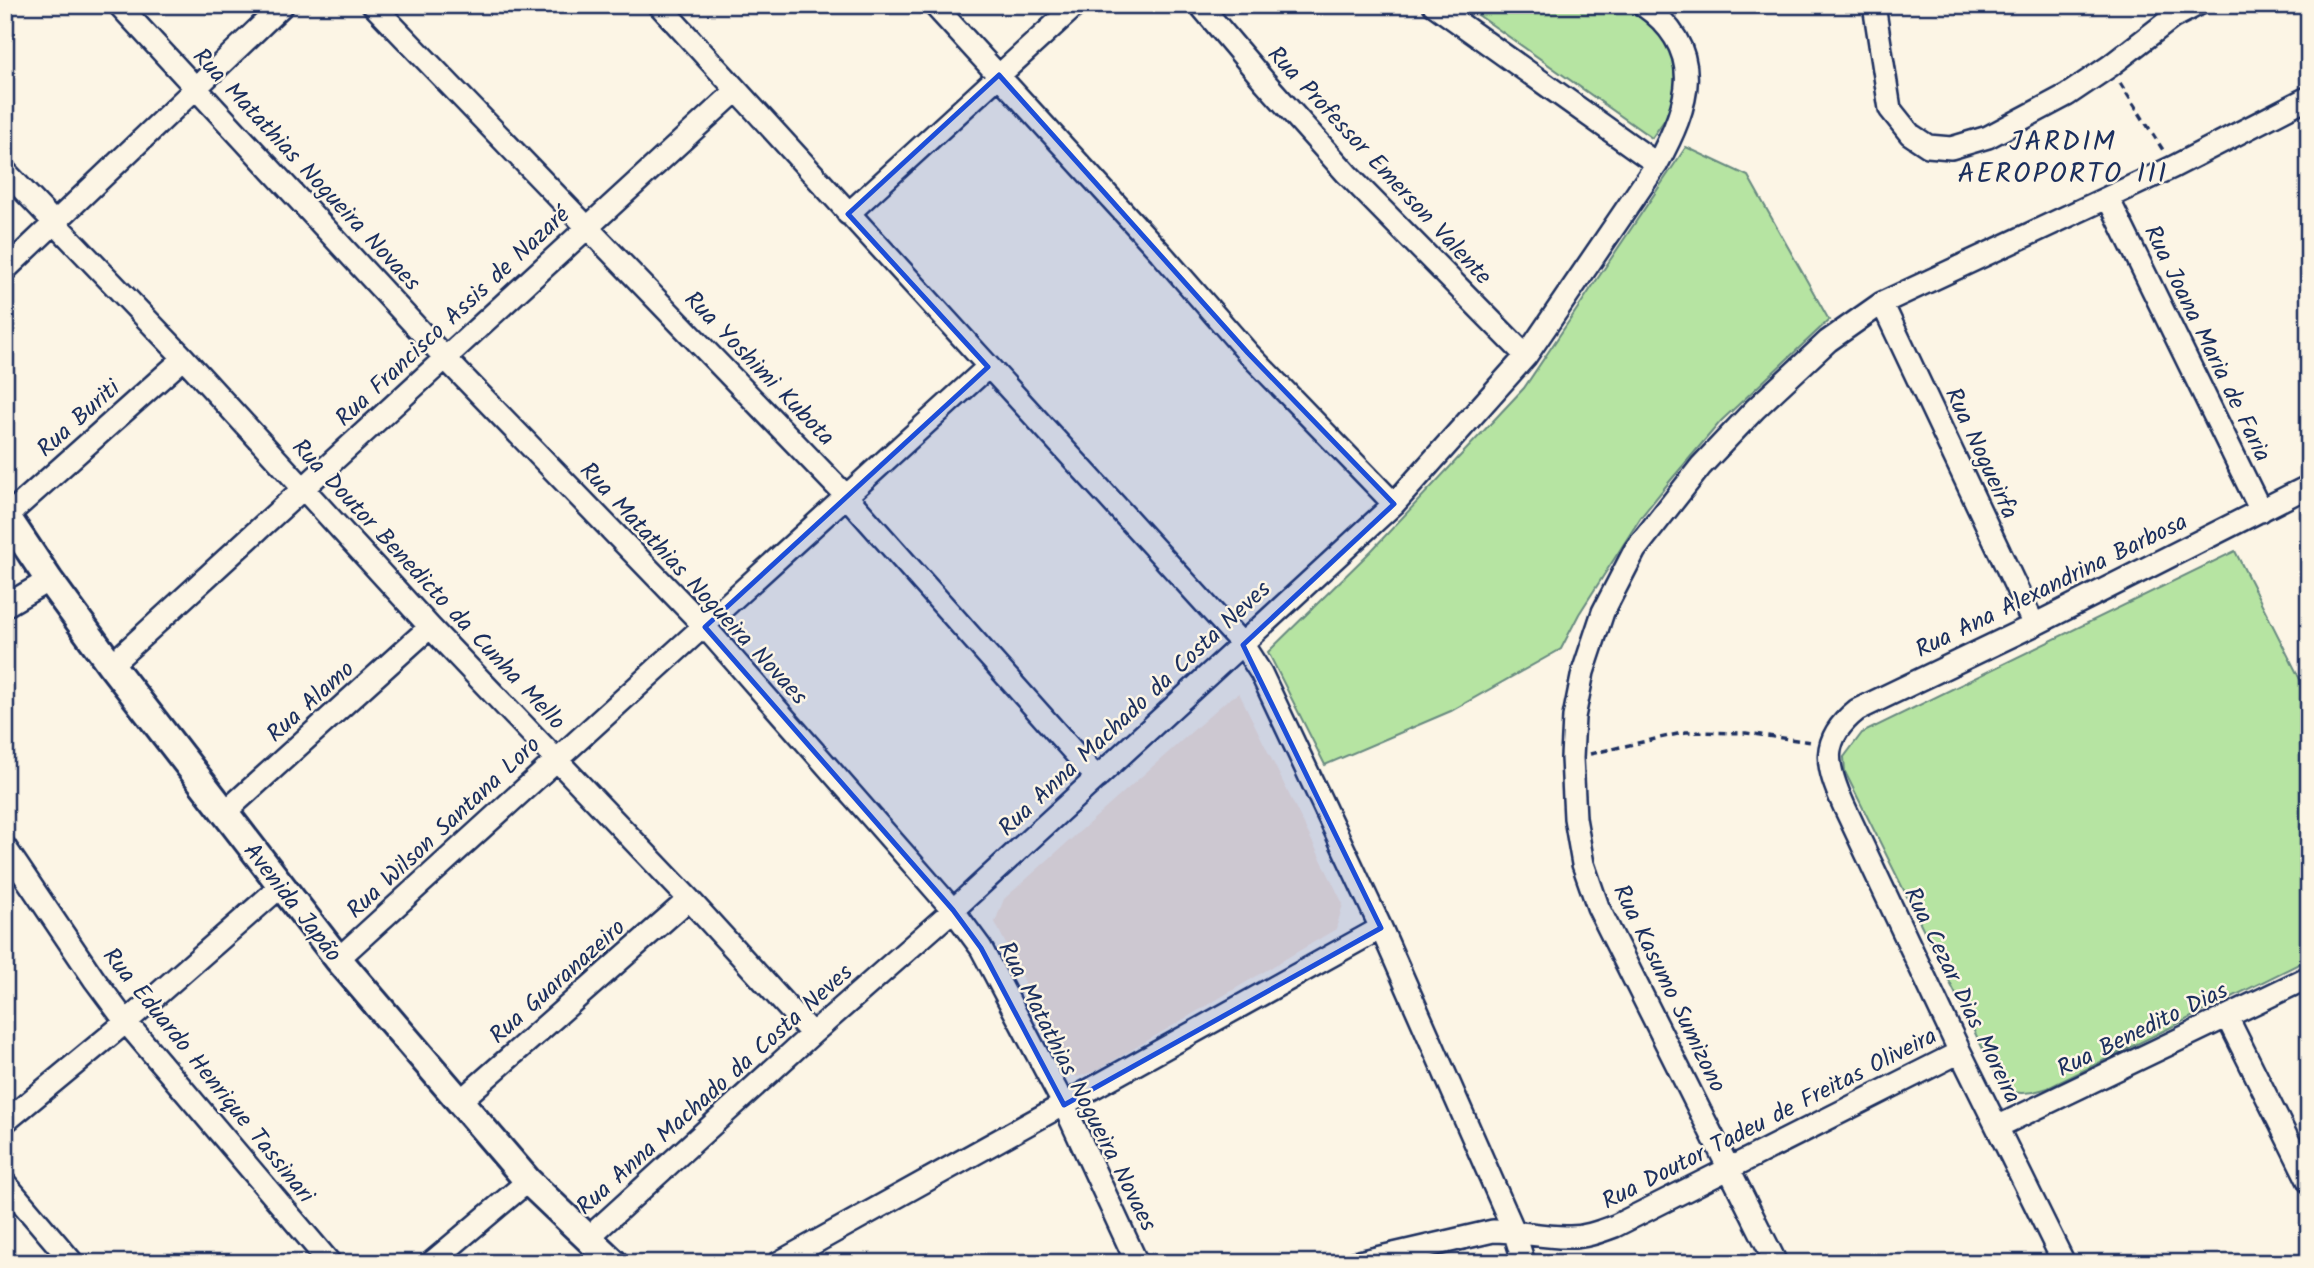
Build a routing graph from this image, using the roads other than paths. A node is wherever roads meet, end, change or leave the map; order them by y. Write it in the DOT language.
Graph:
graph roads {
  1 [pos="119,5"];
  2 [pos="283,5"];
  3 [pos="373,5"];
  4 [pos="659,5"];
  5 [pos="934,5"];
  6 [pos="1076,5"];
  7 [pos="1200,5"];
  8 [pos="1434,5"];
  9 [pos="1643,5"];
  10 [pos="1874,5"];
  11 [pos="2197,5"];
  12 [pos="2176,12"];
  13 [pos="999,75"];
  14 [pos="196,87"];
  15 [pos="736,91"];
  16 [pos="2309,97"];
  17 [pos="1657,164"];
  18 [pos="5,171"];
  19 [pos="2108,198"];
  20 [pos="848,214"];
  21 [pos="55,225"];
  22 [pos="588,227"];
  23 [pos="5,270"];
  24 [pos="1882,303"];
  25 [pos="1526,356"];
  26 [pos="184,358"];
  27 [pos="446,359"];
  28 [pos="988,367"];
  29 [pos="2309,486"];
  30 [pos="305,488"];
  31 [pos="847,497"];
  32 [pos="1394,504"];
  33 [pos="2261,511"];
  34 [pos="6,515"];
  35 [pos="49,580"];
  36 [pos="5,606"];
  37 [pos="2034,625"];
  38 [pos="430,626"];
  39 [pos="705,627"];
  40 [pos="1243,645"];
  41 [pos="111,665"];
  42 [pos="1830,745"];
  43 [pos="556,759"];
  44 [pos="1097,778"];
  45 [pos="224,813"];
  46 [pos="5,847"];
  47 [pos="281,886"];
  48 [pos="689,899"];
  49 [pos="953,910"];
  50 [pos="1381,928"];
  51 [pos="338,959"];
  52 [pos="2309,977"];
  53 [pos="2227,1017"];
  54 [pos="126,1022"];
  55 [pos="812,1034"];
  56 [pos="1960,1052"];
  57 [pos="459,1102"];
  58 [pos="1064,1105"];
  59 [pos="5,1122"];
  60 [pos="1997,1127"];
  61 [pos="1730,1168"];
  62 [pos="528,1181"];
  63 [pos="2309,1182"];
  64 [pos="5,1183"];
  65 [pos="1514,1231"];
  66 [pos="588,1238"];
  67 [pos="73,1263"];
  68 [pos="330,1263"];
  69 [pos="431,1263"];
  70 [pos="614,1263"];
  71 [pos="778,1263"];
  72 [pos="1138,1263"];
  73 [pos="1355,1263"];
  74 [pos="1524,1263"];
  75 [pos="1776,1263"];
  76 [pos="2064,1263"];
  1 -- 14 [label="street, Rua Matathias Nogueira Novaes"];
  2 -- 14 [label="street"];
  3 -- 22 [label="street, Rua Yoshimi Kubota"];
  4 -- 15 [label="street"];
  5 -- 13 [label="street"];
  6 -- 13 [label="street"];
  7 -- 25 [label="street, Rua Professor Emerson Valente"];
  8 -- 17 [label="street"];
  9 -- 17 [label="street, Rua Anna Machado da Costa Neves"];
  10 -- 12 [label="street"];
  11 -- 12 [label="street"];
  13 -- 20 [label="street"];
  13 -- 32 [label="street"];
  14 -- 21 [label="street"];
  14 -- 27 [label="street, Rua Matathias Nogueira Novaes"];
  15 -- 20 [label="street"];
  15 -- 22 [label="street, Rua Francisco Assis de Nazaré"];
  16 -- 19 [label="street, Rua Kasumo Sumizono"];
  17 -- 25 [label="street, Rua Anna Machado da Costa Neves"];
  18 -- 21 [label="street, Rua Doutor Benedicto da Cunha Mello"];
  19 -- 24 [label="street, Rua Kasumo Sumizono"];
  19 -- 33 [label="street, Rua Joana Maria de Faria"];
  20 -- 28 [label="street"];
  21 -- 23 [label="street"];
  21 -- 26 [label="street, Rua Doutor Benedicto da Cunha Mello"];
  22 -- 27 [label="street, Rua Francisco Assis de Nazaré"];
  22 -- 31 [label="street, Rua Yoshimi Kubota"];
  24 -- 37 [label="street, Rua Nogueirfa"];
  24 -- 61 [label="street, Rua Kasumo Sumizono"];
  25 -- 32 [label="street, Rua Anna Machado da Costa Neves"];
  26 -- 30 [label="street, Rua Doutor Benedicto da Cunha Mello"];
  26 -- 34 [label="street, Rua Buriti"];
  27 -- 30 [label="street, Rua Francisco Assis de Nazaré"];
  27 -- 39 [label="street, Rua Matathias Nogueira Novaes"];
  28 -- 31 [label="street, Rua Wilson Santana Loro"];
  28 -- 40 [label="street"];
  29 -- 33 [label="street, Rua Ana Alexandrina Barbosa"];
  30 -- 38 [label="street, Rua Doutor Benedicto da Cunha Mello"];
  30 -- 41 [label="street, Rua Francisco Assis de Nazaré"];
  31 -- 39 [label="street, Rua Wilson Santana Loro"];
  31 -- 44 [label="street, Rua Yoshimi Kubota"];
  32 -- 40 [label="street, Rua Anna Machado da Costa Neves"];
  33 -- 37 [label="street, Rua Ana Alexandrina Barbosa"];
  34 -- 35 [label="main road, Avenida Japão"];
  35 -- 36 [label="street"];
  35 -- 41 [label="main road, Avenida Japão"];
  37 -- 42 [label="street, Rua Ana Alexandrina Barbosa"];
  38 -- 43 [label="street, Rua Doutor Benedicto da Cunha Mello"];
  38 -- 45 [label="street, Rua Alamo"];
  39 -- 43 [label="street, Rua Wilson Santana Loro"];
  39 -- 49 [label="street, Rua Matathias Nogueira Novaes"];
  40 -- 44 [label="street, Rua Anna Machado da Costa Neves"];
  40 -- 50 [label="street"];
  41 -- 45 [label="main road, Avenida Japão"];
  42 -- 56 [label="street, Rua Cezar Dias Moreira"];
  43 -- 48 [label="street, Rua Doutor Benedicto da Cunha Mello"];
  43 -- 51 [label="street, Rua Wilson Santana Loro"];
  44 -- 49 [label="street, Rua Anna Machado da Costa Neves"];
  45 -- 47 [label="main road, Avenida Japão"];
  46 -- 54 [label="street, Rua Eduardo Henrique Tassinari"];
  47 -- 51 [label="main road, Avenida Japão"];
  47 -- 54 [label="street"];
  48 -- 55 [label="street, Rua Doutor Benedicto da Cunha Mello"];
  48 -- 57 [label="street, Rua Guaranazeiro"];
  49 -- 55 [label="street, Rua Anna Machado da Costa Neves"];
  49 -- 58 [label="street, Rua Matathias Nogueira Novaes"];
  50 -- 58 [label="street"];
  50 -- 65 [label="street"];
  51 -- 57 [label="main road, Avenida Japão"];
  52 -- 53 [label="street, Rua Benedito Dias"];
  53 -- 60 [label="street, Rua Benedito Dias"];
  53 -- 63 [label="street"];
  54 -- 59 [label="street"];
  54 -- 68 [label="street, Rua Eduardo Henrique Tassinari"];
  55 -- 66 [label="street, Rua Anna Machado da Costa Neves"];
  56 -- 60 [label="street, Rua Cezar Dias Moreira"];
  56 -- 61 [label="street, Rua Doutor Tadeu de Freitas Oliveira"];
  57 -- 62 [label="main road, Avenida Japão"];
  58 -- 71 [label="street"];
  58 -- 72 [label="street, Rua Matathias Nogueira Novaes"];
  60 -- 76 [label="street, Rua Cezar Dias Moreira"];
  61 -- 65 [label="street, Rua Doutor Tadeu de Freitas Oliveira"];
  61 -- 75 [label="street, Rua Kasumo Sumizono"];
  62 -- 66 [label="main road, Avenida Japão"];
  62 -- 69 [label="street"];
  64 -- 67 [label="street"];
  65 -- 73 [label="street, Rua Doutor Tadeu de Freitas Oliveira"];
  65 -- 74 [label="street"];
  66 -- 70 [label="main road, Avenida Japão"];
}
